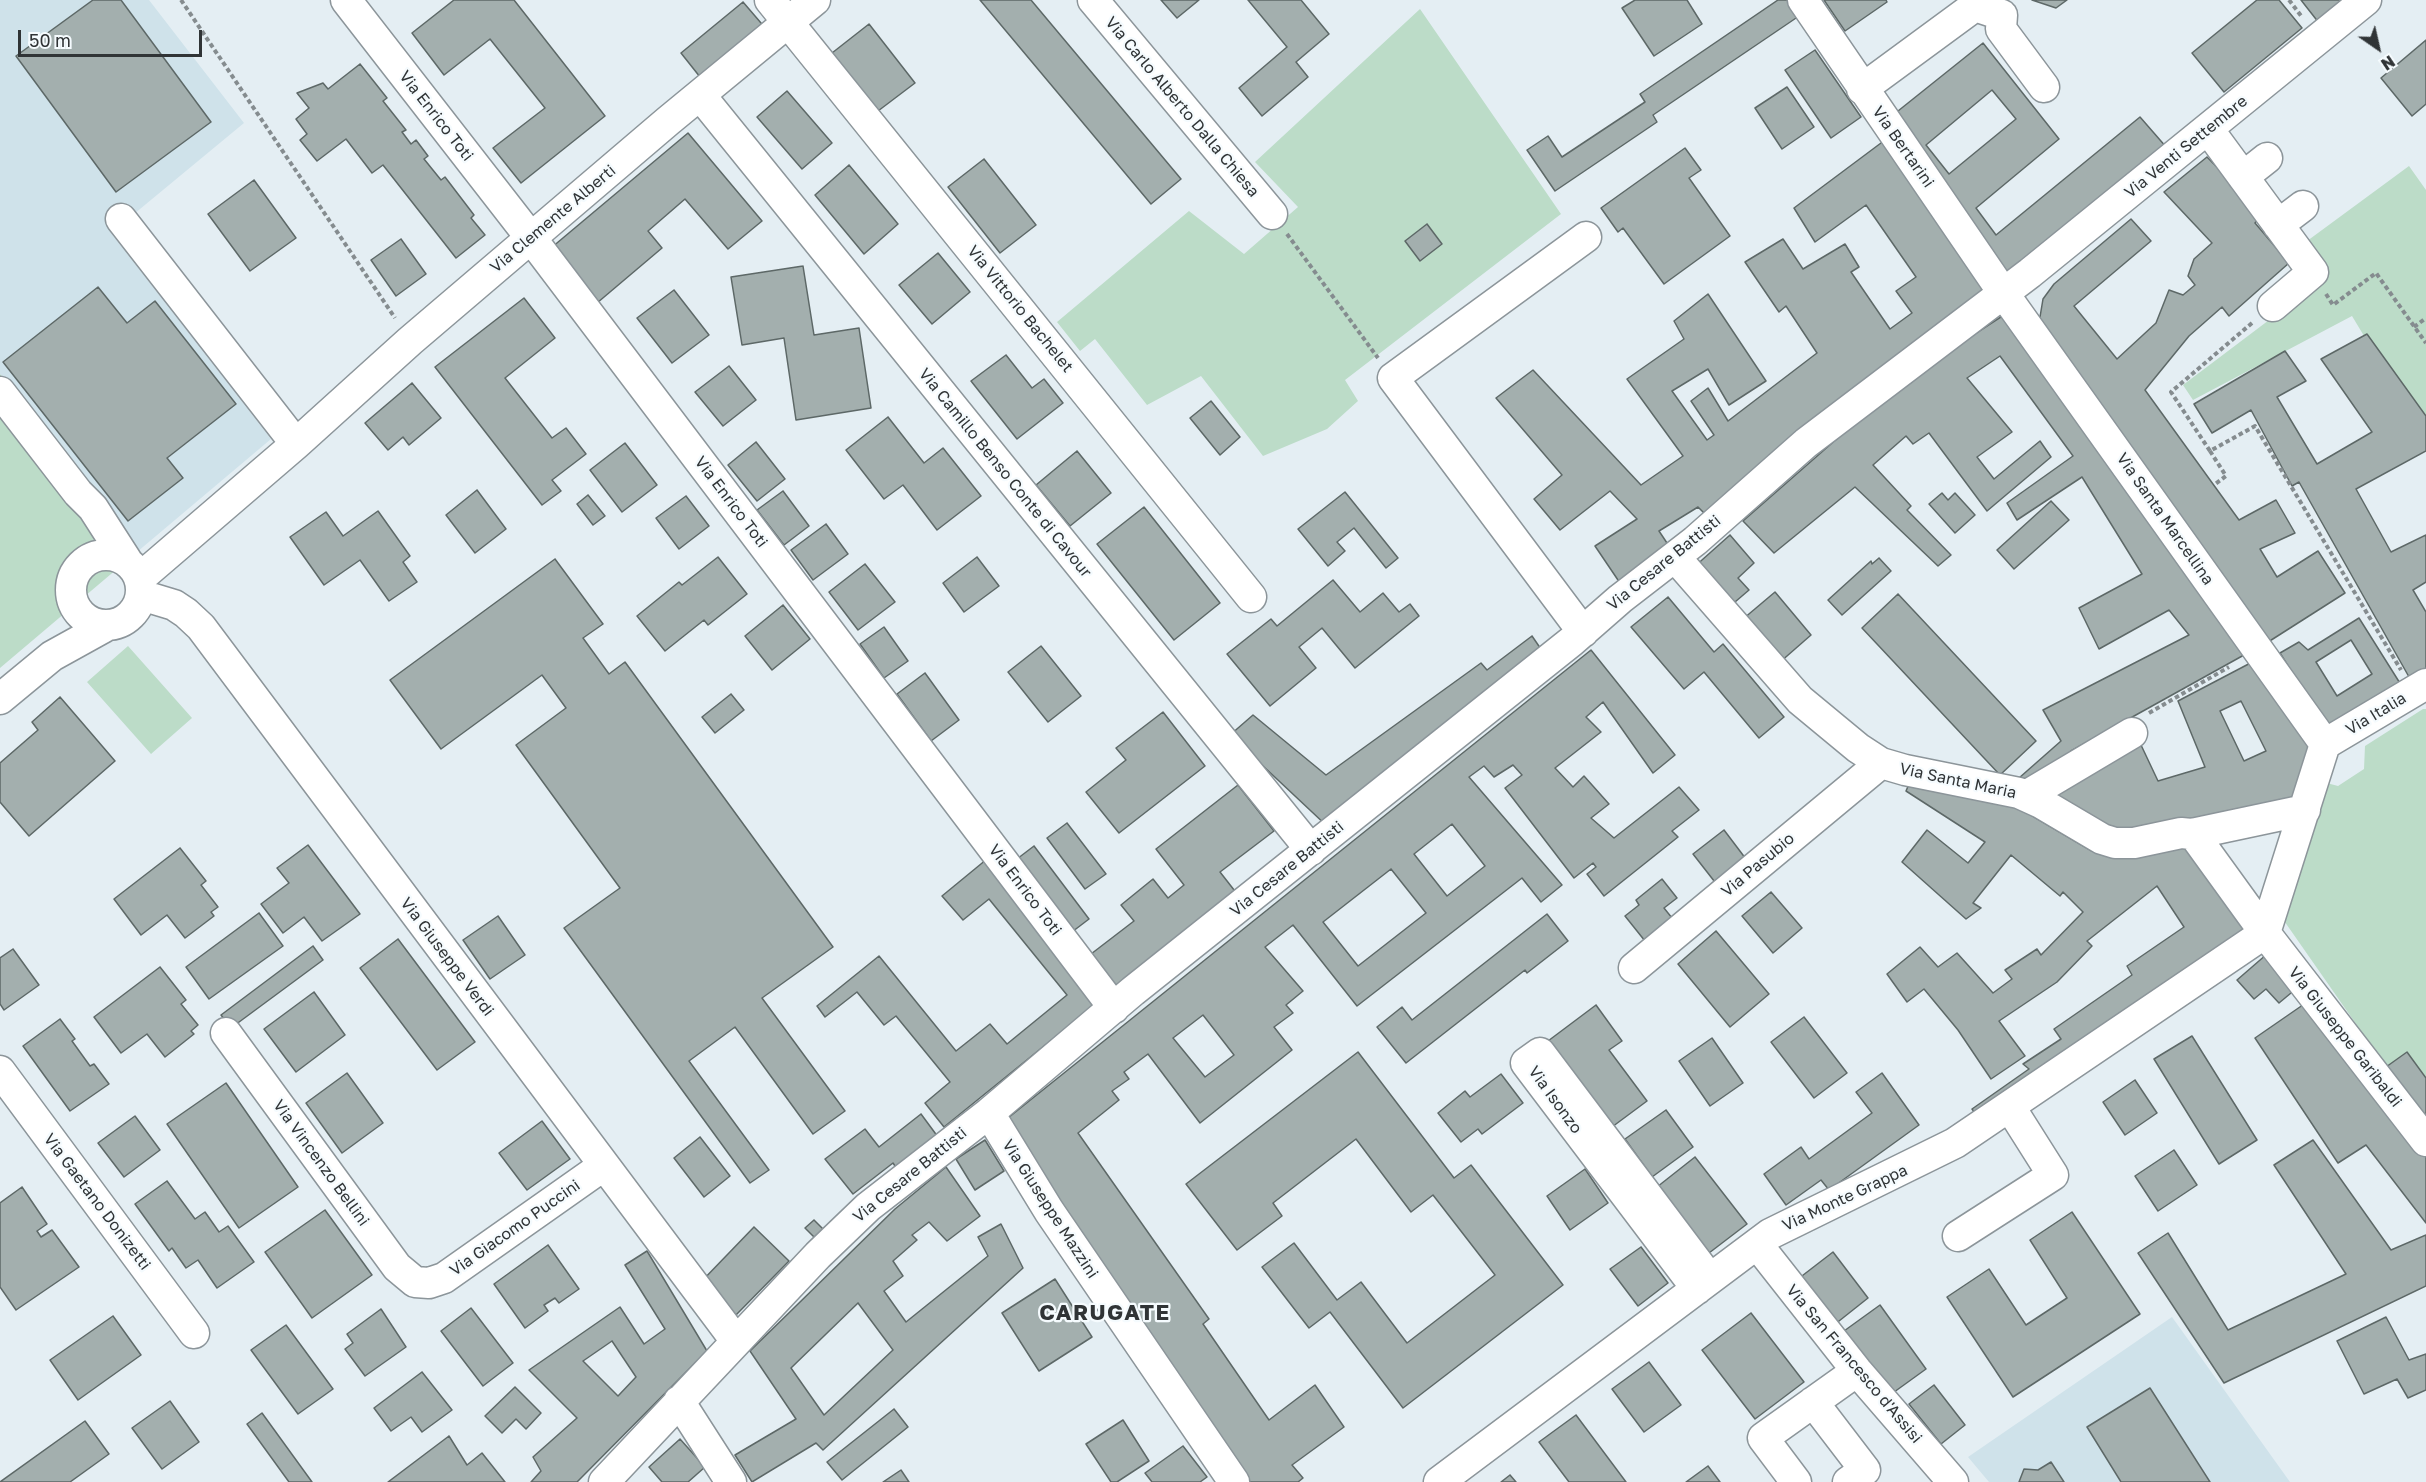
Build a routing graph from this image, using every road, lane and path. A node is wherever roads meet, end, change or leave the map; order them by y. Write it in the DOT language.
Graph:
graph roads {
  1 [pos="181,0"];
  2 [pos="345,0"];
  3 [pos="815,0"];
  4 [pos="1093,0"];
  5 [pos="1803,0"];
  6 [pos="2366,0"];
  7 [pos="779,11"];
  8 [pos="2044,87"];
  9 [pos="1862,89"];
  10 [pos="700,95"];
  11 [pos="2208,129"];
  12 [pos="2267,158"];
  13 [pos="2243,177"];
  14 [pos="2303,206"];
  15 [pos="1272,214"];
  16 [pos="121,219"];
  17 [pos="2278,225"];
  18 [pos="1586,237"];
  19 [pos="531,238"];
  20 [pos="2313,272"];
  21 [pos="2004,294"];
  22 [pos="2273,306"];
  23 [pos="2426,318"];
  24 [pos="2414,327"];
  25 [pos="410,341"];
  26 [pos="2426,343"];
  27 [pos="1393,378"];
  28 [pos="0,392"];
  29 [pos="296,444"];
  30 [pos="2210,451"];
  31 [pos="2214,485"];
  32 [pos="78,493"];
  33 [pos="1676,557"];
  34 [pos="83,564"];
  35 [pos="136,578"];
  36 [pos="1251,597"];
  37 [pos="73,601"];
  38 [pos="108,625"];
  39 [pos="1583,632"];
  40 [pos="46,660"];
  41 [pos="2229,668"];
  42 [pos="2420,688"];
  43 [pos="0,699"];
  44 [pos="2132,733"];
  45 [pos="2325,744"];
  46 [pos="1881,763"];
  47 [pos="2026,796"];
  48 [pos="2305,810"];
  49 [pos="2192,834"];
  50 [pos="1311,850"];
  51 [pos="2265,933"];
  52 [pos="1634,968"];
  53 [pos="1114,1008"];
  54 [pos="226,1034"];
  55 [pos="0,1071"];
  56 [pos="2010,1107"];
  57 [pos="989,1113"];
  58 [pos="2426,1141"];
  59 [pos="603,1166"];
  60 [pos="1958,1236"];
  61 [pos="1757,1244"];
  62 [pos="423,1284"];
  63 [pos="1703,1284"];
  64 [pos="194,1333"];
  65 [pos="736,1341"];
  66 [pos="1857,1371"];
  67 [pos="679,1401"];
  68 [pos="1813,1402"];
  69 [pos="1950,1481"];
  70 [pos="604,1482"];
  71 [pos="731,1482"];
  72 [pos="1234,1482"];
  73 [pos="1439,1482"];
  74 [pos="1796,1482"];
  75 [pos="1848,1482"];
  1 -- 25 [label="path"];
  2 -- 19 [label="street, Via Enrico Toti"];
  3 -- 7 [label="street, Via Clemente Alberti"];
  4 -- 15 [label="street, Via Carlo Alberto Dalla Chiesa"];
  5 -- 9 [label="street, Via Bertarini"];
  6 -- 11 [label="street, Via Venti Settembre"];
  7 -- 10 [label="street, Via Clemente Alberti"];
  7 -- 36 [label="street, Via Vittorio Bachelet"];
  8 -- 9 [label="street"];
  9 -- 21 [label="street, Via Bertarini"];
  10 -- 19 [label="street, Via Clemente Alberti"];
  10 -- 50 [label="street, Via Camillo Benso Conte di Cavour"];
  11 -- 13 [label="street"];
  11 -- 21 [label="street, Via Venti Settembre"];
  12 -- 13 [label="street"];
  13 -- 17 [label="street"];
  14 -- 17 [label="street"];
  15 -- 27 [label="path"];
  16 -- 29 [label="street"];
  17 -- 20 [label="street"];
  18 -- 27 [label="street"];
  19 -- 25 [label="street, Via Clemente Alberti"];
  19 -- 53 [label="street, Via Enrico Toti"];
  20 -- 22 [label="street"];
  20 -- 24 [label="path"];
  21 -- 33 [label="street, Via Cesare Battisti"];
  21 -- 45 [label="street, Via Santa Marcellina"];
  22 -- 30 [label="path"];
  23 -- 24 [label="path"];
  24 -- 26 [label="path"];
  25 -- 29 [label="street, Via Clemente Alberti"];
  27 -- 39 [label="street"];
  28 -- 32 [label="street"];
  29 -- 35 [label="street, Via Clemente Alberti"];
  30 -- 31 [label="path"];
  30 -- 42 [label="path"];
  32 -- 34 [label="street"];
  32 -- 35 [label="street"];
  33 -- 39 [label="street, Via Cesare Battisti"];
  33 -- 46 [label="street, Via Santa Maria"];
  34 -- 35 [label="street"];
  34 -- 37 [label="street"];
  35 -- 38 [label="street"];
  35 -- 59 [label="street, Via Giuseppe Verdi"];
  37 -- 38 [label="street"];
  37 -- 40 [label="street"];
  38 -- 40 [label="street"];
  39 -- 50 [label="street, Via Cesare Battisti"];
  40 -- 43 [label="street"];
  41 -- 44 [label="path"];
  42 -- 45 [label="street, Via Italia"];
  44 -- 47 [label="street"];
  45 -- 48 [label="street"];
  46 -- 47 [label="street, Via Santa Maria"];
  46 -- 52 [label="street, Via Pasubio"];
  47 -- 49 [label="street, Via Santa Maria"];
  48 -- 49 [label="street, Via Santa Maria"];
  48 -- 51 [label="street"];
  49 -- 51 [label="street"];
  50 -- 53 [label="street, Via Cesare Battisti"];
  51 -- 56 [label="street, Via Monte Grappa"];
  51 -- 58 [label="street, Via Giuseppe Garibaldi"];
  53 -- 57 [label="street, Via Cesare Battisti"];
  54 -- 62 [label="street, Via Vincenzo Bellini"];
  55 -- 64 [label="street, Via Gaetano Donizetti"];
  56 -- 60 [label="street"];
  56 -- 61 [label="street, Via Monte Grappa"];
  57 -- 65 [label="street, Via Cesare Battisti"];
  57 -- 72 [label="street, Via Giuseppe Mazzini"];
  59 -- 62 [label="street, Via Giacomo Puccini"];
  59 -- 65 [label="street, Via Giuseppe Verdi"];
  61 -- 63 [label="street, Via Monte Grappa"];
  61 -- 66 [label="street, Via San Francesco d'Assisi"];
  63 -- 63 [label="street, Via Isonzo"];
  63 -- 73 [label="street, Via Monte Grappa"];
  65 -- 67 [label="street, Via Cesare Battisti"];
  66 -- 68 [label="street"];
  66 -- 69 [label="street, Via San Francesco d'Assisi"];
  67 -- 70 [label="street, Via Cesare Battisti"];
  67 -- 71 [label="street"];
  68 -- 74 [label="street"];
  68 -- 75 [label="street"];
}
